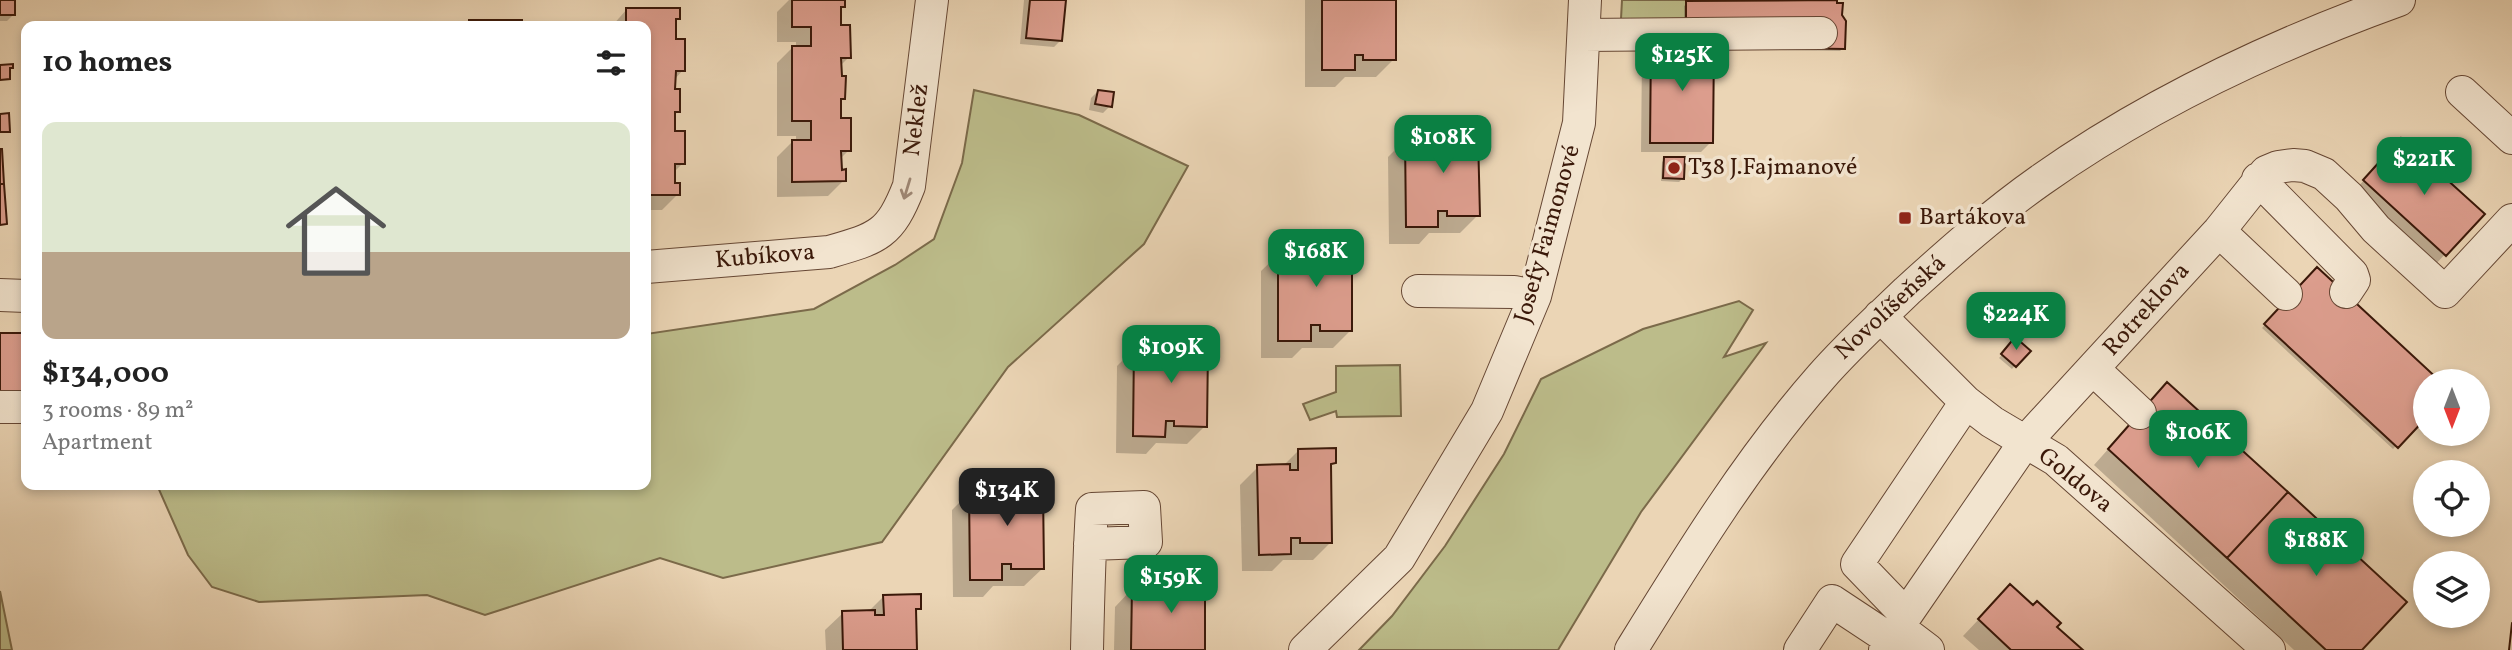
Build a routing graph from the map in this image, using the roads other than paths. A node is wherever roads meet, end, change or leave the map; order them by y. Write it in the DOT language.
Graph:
graph roads {
  1 [pos="932,0"];
  2 [pos="1585,0"];
  3 [pos="2399,0"];
  4 [pos="1821,33"];
  5 [pos="1584,35"];
  6 [pos="2462,92"];
  7 [pos="2512,138"];
  8 [pos="2258,179"];
  9 [pos="2512,220"];
  10 [pos="2219,231"];
  11 [pos="881,233"];
  12 [pos="651,267"];
  13 [pos="1418,291"];
  14 [pos="2346,292"];
  15 [pos="2286,294"];
  16 [pos="0,295"];
  17 [pos="21,296"];
  18 [pos="1535,296"];
  19 [pos="1880,316"];
  20 [pos="2093,369"];
  21 [pos="1966,402"];
  22 [pos="0,407"];
  23 [pos="21,407"];
  24 [pos="2140,413"];
  25 [pos="2025,442"];
  26 [pos="1090,544"];
  27 [pos="1895,633"];
  28 [pos="1087,650"];
  29 [pos="1305,650"];
  30 [pos="1631,650"];
  31 [pos="1800,650"];
  32 [pos="1928,650"];
  33 [pos="2269,650"];
  1 -- 11 [label="street, Neklež, one-way"];
  2 -- 5 [label="street, Josefy Faimonové"];
  3 -- 19 [label="street, Novolíšeňská"];
  4 -- 5 [label="street"];
  5 -- 18 [label="street, Josefy Faimonové"];
  6 -- 7 [label="street"];
  8 -- 9 [label="street"];
  8 -- 10 [label="street, Rotreklova"];
  8 -- 14 [label="street"];
  10 -- 15 [label="street"];
  10 -- 20 [label="street, Rotreklova"];
  11 -- 12 [label="street, Kubíkova"];
  13 -- 18 [label="street"];
  16 -- 17 [label="street"];
  18 -- 29 [label="street, Josefy Faimonové"];
  19 -- 21 [label="street, Goldova"];
  19 -- 30 [label="street, Novolíšeňská"];
  20 -- 24 [label="street"];
  20 -- 25 [label="street, Rotreklova"];
  21 -- 25 [label="street, Goldova"];
  21 -- 27 [label="street"];
  22 -- 23 [label="street"];
  25 -- 27 [label="street, Rotreklova"];
  25 -- 33 [label="street, Goldova"];
  26 -- 28 [label="street"];
  27 -- 31 [label="street"];
  27 -- 32 [label="street"];
}
